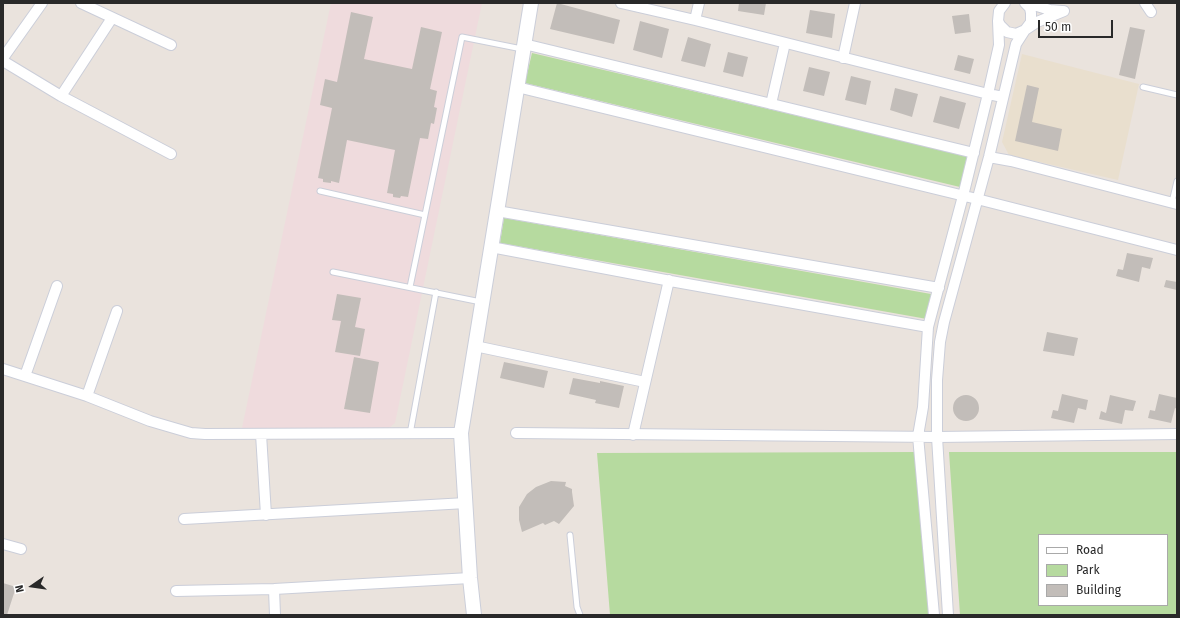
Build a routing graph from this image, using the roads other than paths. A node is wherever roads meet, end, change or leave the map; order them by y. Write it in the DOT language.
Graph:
graph roads {
  1 [pos="42,3"];
  2 [pos="81,3"];
  3 [pos="531,3"];
  4 [pos="621,3"];
  5 [pos="699,3"];
  6 [pos="855,3"];
  7 [pos="996,3"];
  8 [pos="1005,3"];
  9 [pos="1026,3"];
  10 [pos="1145,3"];
  11 [pos="1151,12"];
  12 [pos="112,18"];
  13 [pos="998,18"];
  14 [pos="695,20"];
  15 [pos="1025,30"];
  16 [pos="785,43"];
  17 [pos="171,45"];
  18 [pos="524,47"];
  19 [pos="3,58"];
  20 [pos="843,58"];
  21 [pos="3,62"];
  22 [pos="517,87"];
  23 [pos="1143,87"];
  24 [pos="988,94"];
  25 [pos="1177,95"];
  26 [pos="61,96"];
  27 [pos="1003,97"];
  28 [pos="771,104"];
  29 [pos="974,153"];
  30 [pos="171,154"];
  31 [pos="989,157"];
  32 [pos="1177,181"];
  33 [pos="320,191"];
  34 [pos="963,196"];
  35 [pos="977,199"];
  36 [pos="1174,203"];
  37 [pos="497,211"];
  38 [pos="425,215"];
  39 [pos="491,247"];
  40 [pos="1177,250"];
  41 [pos="333,272"];
  42 [pos="669,280"];
  43 [pos="57,286"];
  44 [pos="410,287"];
  45 [pos="939,288"];
  46 [pos="436,292"];
  47 [pos="482,303"];
  48 [pos="116,311"];
  49 [pos="928,327"];
  50 [pos="475,346"];
  51 [pos="3,369"];
  52 [pos="25,376"];
  53 [pos="644,382"];
  54 [pos="87,396"];
  55 [pos="516,433"];
  56 [pos="261,434"];
  57 [pos="410,434"];
  58 [pos="461,434"];
  59 [pos="1177,434"];
  60 [pos="633,435"];
  61 [pos="918,436"];
  62 [pos="937,437"];
  63 [pos="466,503"];
  64 [pos="266,515"];
  65 [pos="184,519"];
  66 [pos="570,535"];
  67 [pos="3,544"];
  68 [pos="21,550"];
  69 [pos="470,578"];
  70 [pos="274,589"];
  71 [pos="176,591"];
  72 [pos="275,615"];
  73 [pos="474,615"];
  74 [pos="580,615"];
  75 [pos="934,615"];
  76 [pos="948,615"];
  1 -- 19 [label="street"];
  2 -- 12 [label="street"];
  3 -- 18 [label="street"];
  4 -- 14 [label="street"];
  5 -- 14 [label="street"];
  6 -- 20 [label="street"];
  7 -- 13 [label="street"];
  8 -- 13 [label="street"];
  9 -- 15 [label="street"];
  9 -- 15 [label="street"];
  10 -- 11 [label="street"];
  12 -- 17 [label="street"];
  12 -- 26 [label="street"];
  13 -- 15 [label="street"];
  13 -- 24 [label="street"];
  14 -- 16 [label="street"];
  15 -- 27 [label="street"];
  16 -- 20 [label="street"];
  16 -- 28 [label="street"];
  18 -- 22 [label="street"];
  18 -- 28 [label="street"];
  18 -- 38 [label="lane"];
  20 -- 24 [label="street"];
  21 -- 26 [label="street"];
  22 -- 34 [label="street"];
  22 -- 37 [label="street"];
  23 -- 25 [label="lane"];
  24 -- 27 [label="street"];
  24 -- 29 [label="street"];
  26 -- 30 [label="street"];
  27 -- 31 [label="street"];
  28 -- 29 [label="street"];
  29 -- 34 [label="street"];
  31 -- 35 [label="street"];
  31 -- 36 [label="street"];
  32 -- 36 [label="lane"];
  33 -- 38 [label="lane"];
  34 -- 35 [label="street"];
  34 -- 45 [label="street"];
  35 -- 40 [label="street"];
  35 -- 62 [label="street"];
  37 -- 39 [label="street"];
  37 -- 45 [label="street"];
  38 -- 44 [label="lane"];
  39 -- 42 [label="street"];
  39 -- 47 [label="street"];
  41 -- 44 [label="lane"];
  42 -- 49 [label="street"];
  42 -- 53 [label="street"];
  43 -- 52 [label="street"];
  44 -- 46 [label="lane"];
  45 -- 49 [label="street"];
  46 -- 47 [label="lane"];
  46 -- 57 [label="lane"];
  47 -- 50 [label="street"];
  48 -- 54 [label="street"];
  49 -- 61 [label="street"];
  50 -- 53 [label="street"];
  50 -- 58 [label="street"];
  51 -- 52 [label="street"];
  52 -- 54 [label="street"];
  53 -- 60 [label="street"];
  54 -- 56 [label="street"];
  55 -- 60 [label="street"];
  56 -- 57 [label="street"];
  56 -- 64 [label="street"];
  57 -- 58 [label="street"];
  58 -- 63 [label="street"];
  59 -- 62 [label="street"];
  60 -- 61 [label="street"];
  61 -- 62 [label="street"];
  61 -- 75 [label="street"];
  62 -- 76 [label="street"];
  63 -- 64 [label="street"];
  63 -- 69 [label="street"];
  64 -- 65 [label="street"];
  66 -- 74 [label="lane"];
  67 -- 68 [label="street"];
  69 -- 70 [label="street"];
  69 -- 73 [label="street"];
  70 -- 71 [label="street"];
  70 -- 72 [label="street"];
}
